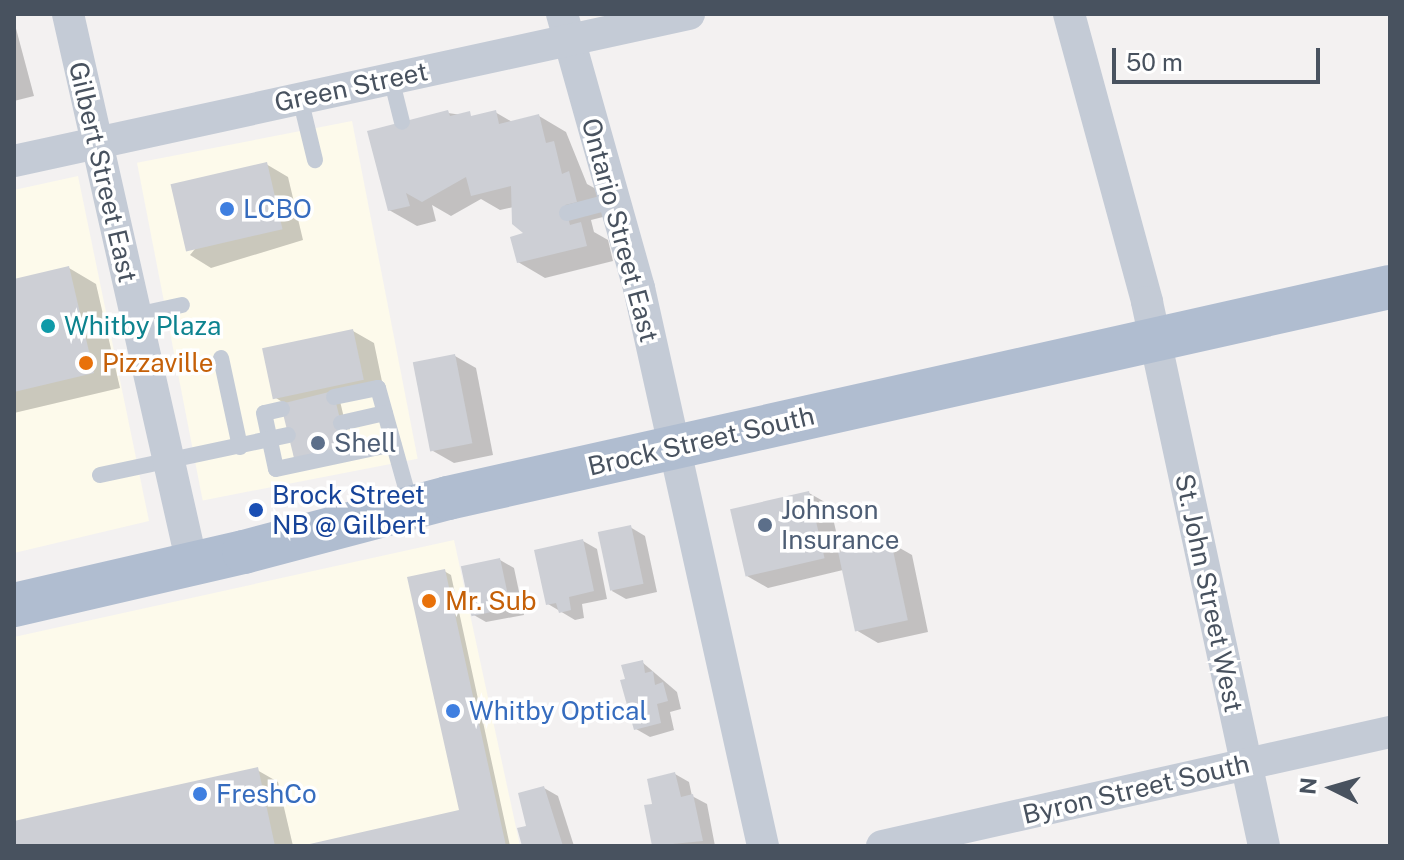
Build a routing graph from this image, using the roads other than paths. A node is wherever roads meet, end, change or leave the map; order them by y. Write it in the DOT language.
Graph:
graph roads {
  1 [pos="68,14"];
  2 [pos="689,14"];
  3 [pos="1069,14"];
  4 [pos="566,28"];
  5 [pos="391,78"];
  6 [pos="300,98"];
  7 [pos="402,122"];
  8 [pos="95,144"];
  9 [pos="315,160"];
  10 [pos="14,161"];
  11 [pos="612,201"];
  12 [pos="567,213"];
  13 [pos="1390,287"];
  14 [pos="182,305"];
  15 [pos="136,315"];
  16 [pos="1155,339"];
  17 [pos="221,358"];
  18 [pos="334,397"];
  19 [pos="282,409"];
  20 [pos="385,413"];
  21 [pos="341,423"];
  22 [pos="288,435"];
  23 [pos="268,439"];
  24 [pos="393,444"];
  25 [pos="675,446"];
  26 [pos="240,447"];
  27 [pos="169,464"];
  28 [pos="100,475"];
  29 [pos="412,508"];
  30 [pos="192,564"];
  31 [pos="14,605"];
  32 [pos="1390,732"];
  33 [pos="1246,764"];
  34 [pos="763,846"];
  35 [pos="882,846"];
  36 [pos="1264,846"];
  1 -- 8 [label="street, Gilbert Street East"];
  2 -- 4 [label="street, Green Street"];
  3 -- 16 [label="street, St. John Street West"];
  4 -- 5 [label="street, Green Street"];
  4 -- 11 [label="street, Ontario Street East"];
  5 -- 6 [label="street, Green Street"];
  5 -- 7 [label="lane"];
  6 -- 8 [label="street, Green Street"];
  6 -- 9 [label="lane"];
  8 -- 10 [label="street, Green Street"];
  8 -- 15 [label="street, Gilbert Street East"];
  11 -- 12 [label="lane"];
  11 -- 25 [label="street, Ontario Street East"];
  13 -- 16 [label="main road, Brock Street South"];
  14 -- 15 [label="lane"];
  15 -- 27 [label="street, Gilbert Street East"];
  16 -- 25 [label="main road, Brock Street South"];
  16 -- 33 [label="street, St. John Street West"];
  17 -- 26 [label="lane"];
  18 -- 20 [label="lane"];
  19 -- 23 [label="lane"];
  20 -- 21 [label="lane"];
  20 -- 24 [label="lane"];
  22 -- 23 [label="lane"];
  23 -- 24 [label="lane"];
  23 -- 26 [label="lane"];
  24 -- 29 [label="lane"];
  25 -- 29 [label="main road, Brock Street South"];
  25 -- 34 [label="street, Ontario Street East"];
  26 -- 27 [label="lane"];
  27 -- 28 [label="lane"];
  27 -- 30 [label="street, Gilbert Street East"];
  29 -- 30 [label="main road, Brock Street South"];
  30 -- 31 [label="main road, Brock Street South"];
  32 -- 33 [label="street, Byron Street South"];
  33 -- 35 [label="street, Byron Street South"];
  33 -- 36 [label="street, St. John Street West"];
}
